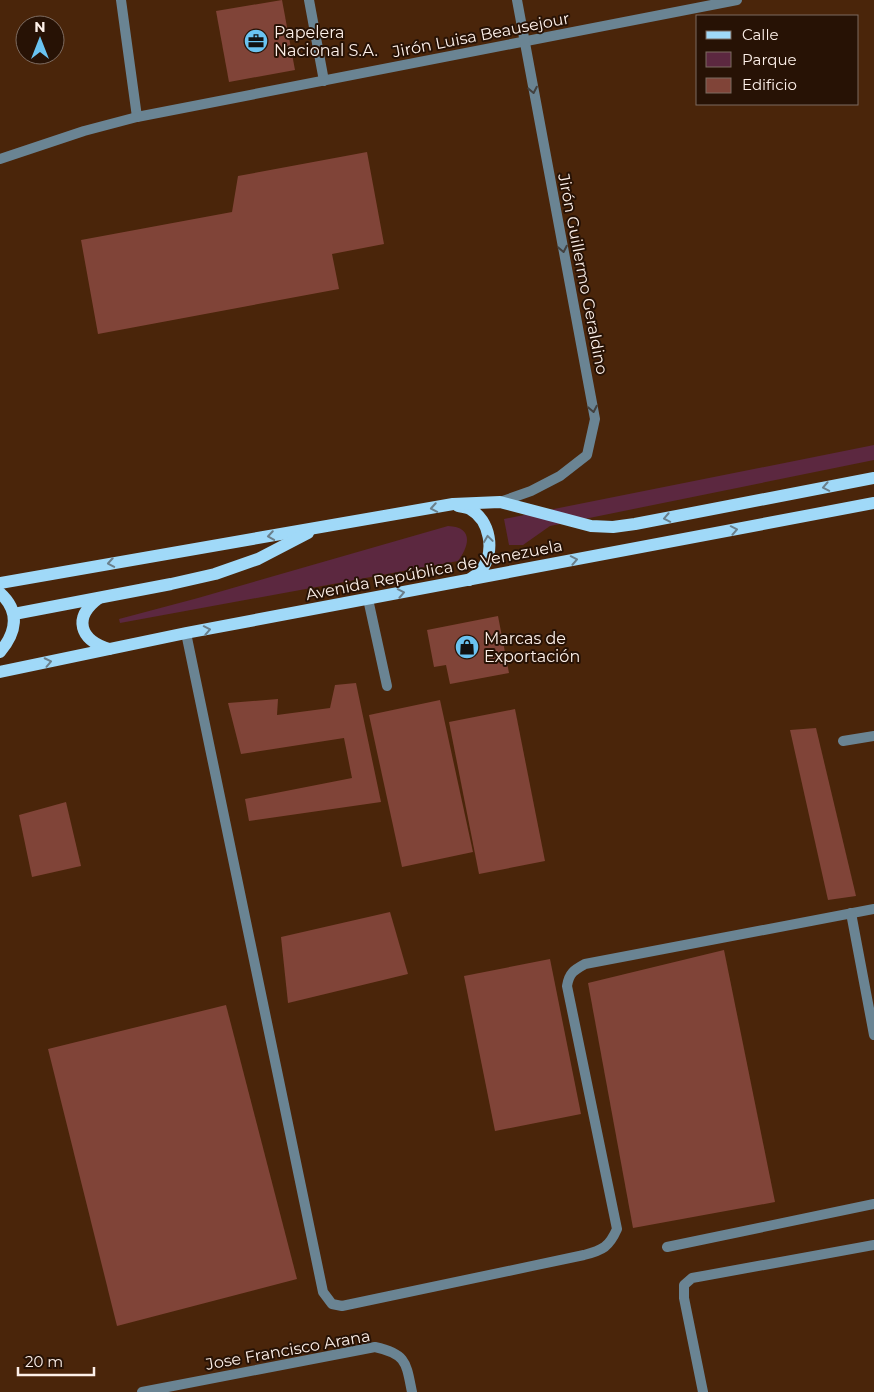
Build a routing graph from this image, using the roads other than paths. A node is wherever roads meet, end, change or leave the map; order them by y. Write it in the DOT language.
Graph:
graph roads {
  1 [pos="121,0"];
  2 [pos="309,0"];
  3 [pos="517,0"];
  4 [pos="737,0"];
  5 [pos="686,5"];
  6 [pos="524,42"];
  7 [pos="324,81"];
  8 [pos="137,118"];
  9 [pos="0,159"];
  10 [pos="874,478"];
  11 [pos="500,502"];
  12 [pos="874,503"];
  13 [pos="454,504"];
  14 [pos="319,528"];
  15 [pos="469,580"];
  16 [pos="0,583"];
  17 [pos="0,593"];
  18 [pos="99,598"];
  19 [pos="368,599"];
  20 [pos="14,614"];
  21 [pos="186,634"];
  22 [pos="109,650"];
  23 [pos="0,652"];
  24 [pos="0,672"];
  25 [pos="387,686"];
  26 [pos="874,736"];
  27 [pos="843,741"];
  28 [pos="874,909"];
  29 [pos="851,913"];
  30 [pos="874,1035"];
  31 [pos="874,1204"];
  32 [pos="874,1245"];
  33 [pos="667,1247"];
  34 [pos="142,1392"];
  35 [pos="412,1392"];
  36 [pos="703,1392"];
  1 -- 8 [label="street"];
  2 -- 7 [label="street"];
  3 -- 6 [label="street, Jirón Guillermo Geraldino"];
  4 -- 5 [label="street, Jirón Luisa Beausejour"];
  5 -- 6 [label="street, Jirón Luisa Beausejour"];
  6 -- 7 [label="street, Jirón Luisa Beausejour"];
  6 -- 11 [label="street, Jirón Guillermo Geraldino, one-way"];
  7 -- 8 [label="street, Jirón Luisa Beausejour"];
  8 -- 9 [label="street, Jirón Luisa Beausejour"];
  10 -- 11 [label="main road, Avenida República de Venezuela, one-way"];
  11 -- 13 [label="main road, Avenida República de Venezuela"];
  15 -- 12 [label="main road, Avenida República de Venezuela, one-way"];
  13 -- 14 [label="main road, Avenida República de Venezuela, one-way"];
  15 -- 13 [label="main road, one-way"];
  14 -- 16 [label="main road, Avenida República de Venezuela, one-way"];
  14 -- 18 [label="main road, Avenida República de Venezuela"];
  19 -- 15 [label="main road, Avenida República de Venezuela, one-way"];
  17 -- 20 [label="main road"];
  18 -- 20 [label="main road, Avenida República de Venezuela"];
  18 -- 22 [label="main road"];
  21 -- 19 [label="main road, Avenida República de Venezuela, one-way"];
  19 -- 25 [label="street"];
  20 -- 23 [label="main road"];
  21 -- 22 [label="main road, Avenida República de Venezuela"];
  21 -- 29 [label="street"];
  24 -- 22 [label="main road, Avenida República de Venezuela, one-way"];
  26 -- 27 [label="street"];
  28 -- 29 [label="street"];
  29 -- 30 [label="street"];
  31 -- 33 [label="street"];
  32 -- 36 [label="street"];
  34 -- 35 [label="street, Jose Francisco Arana"];
}
